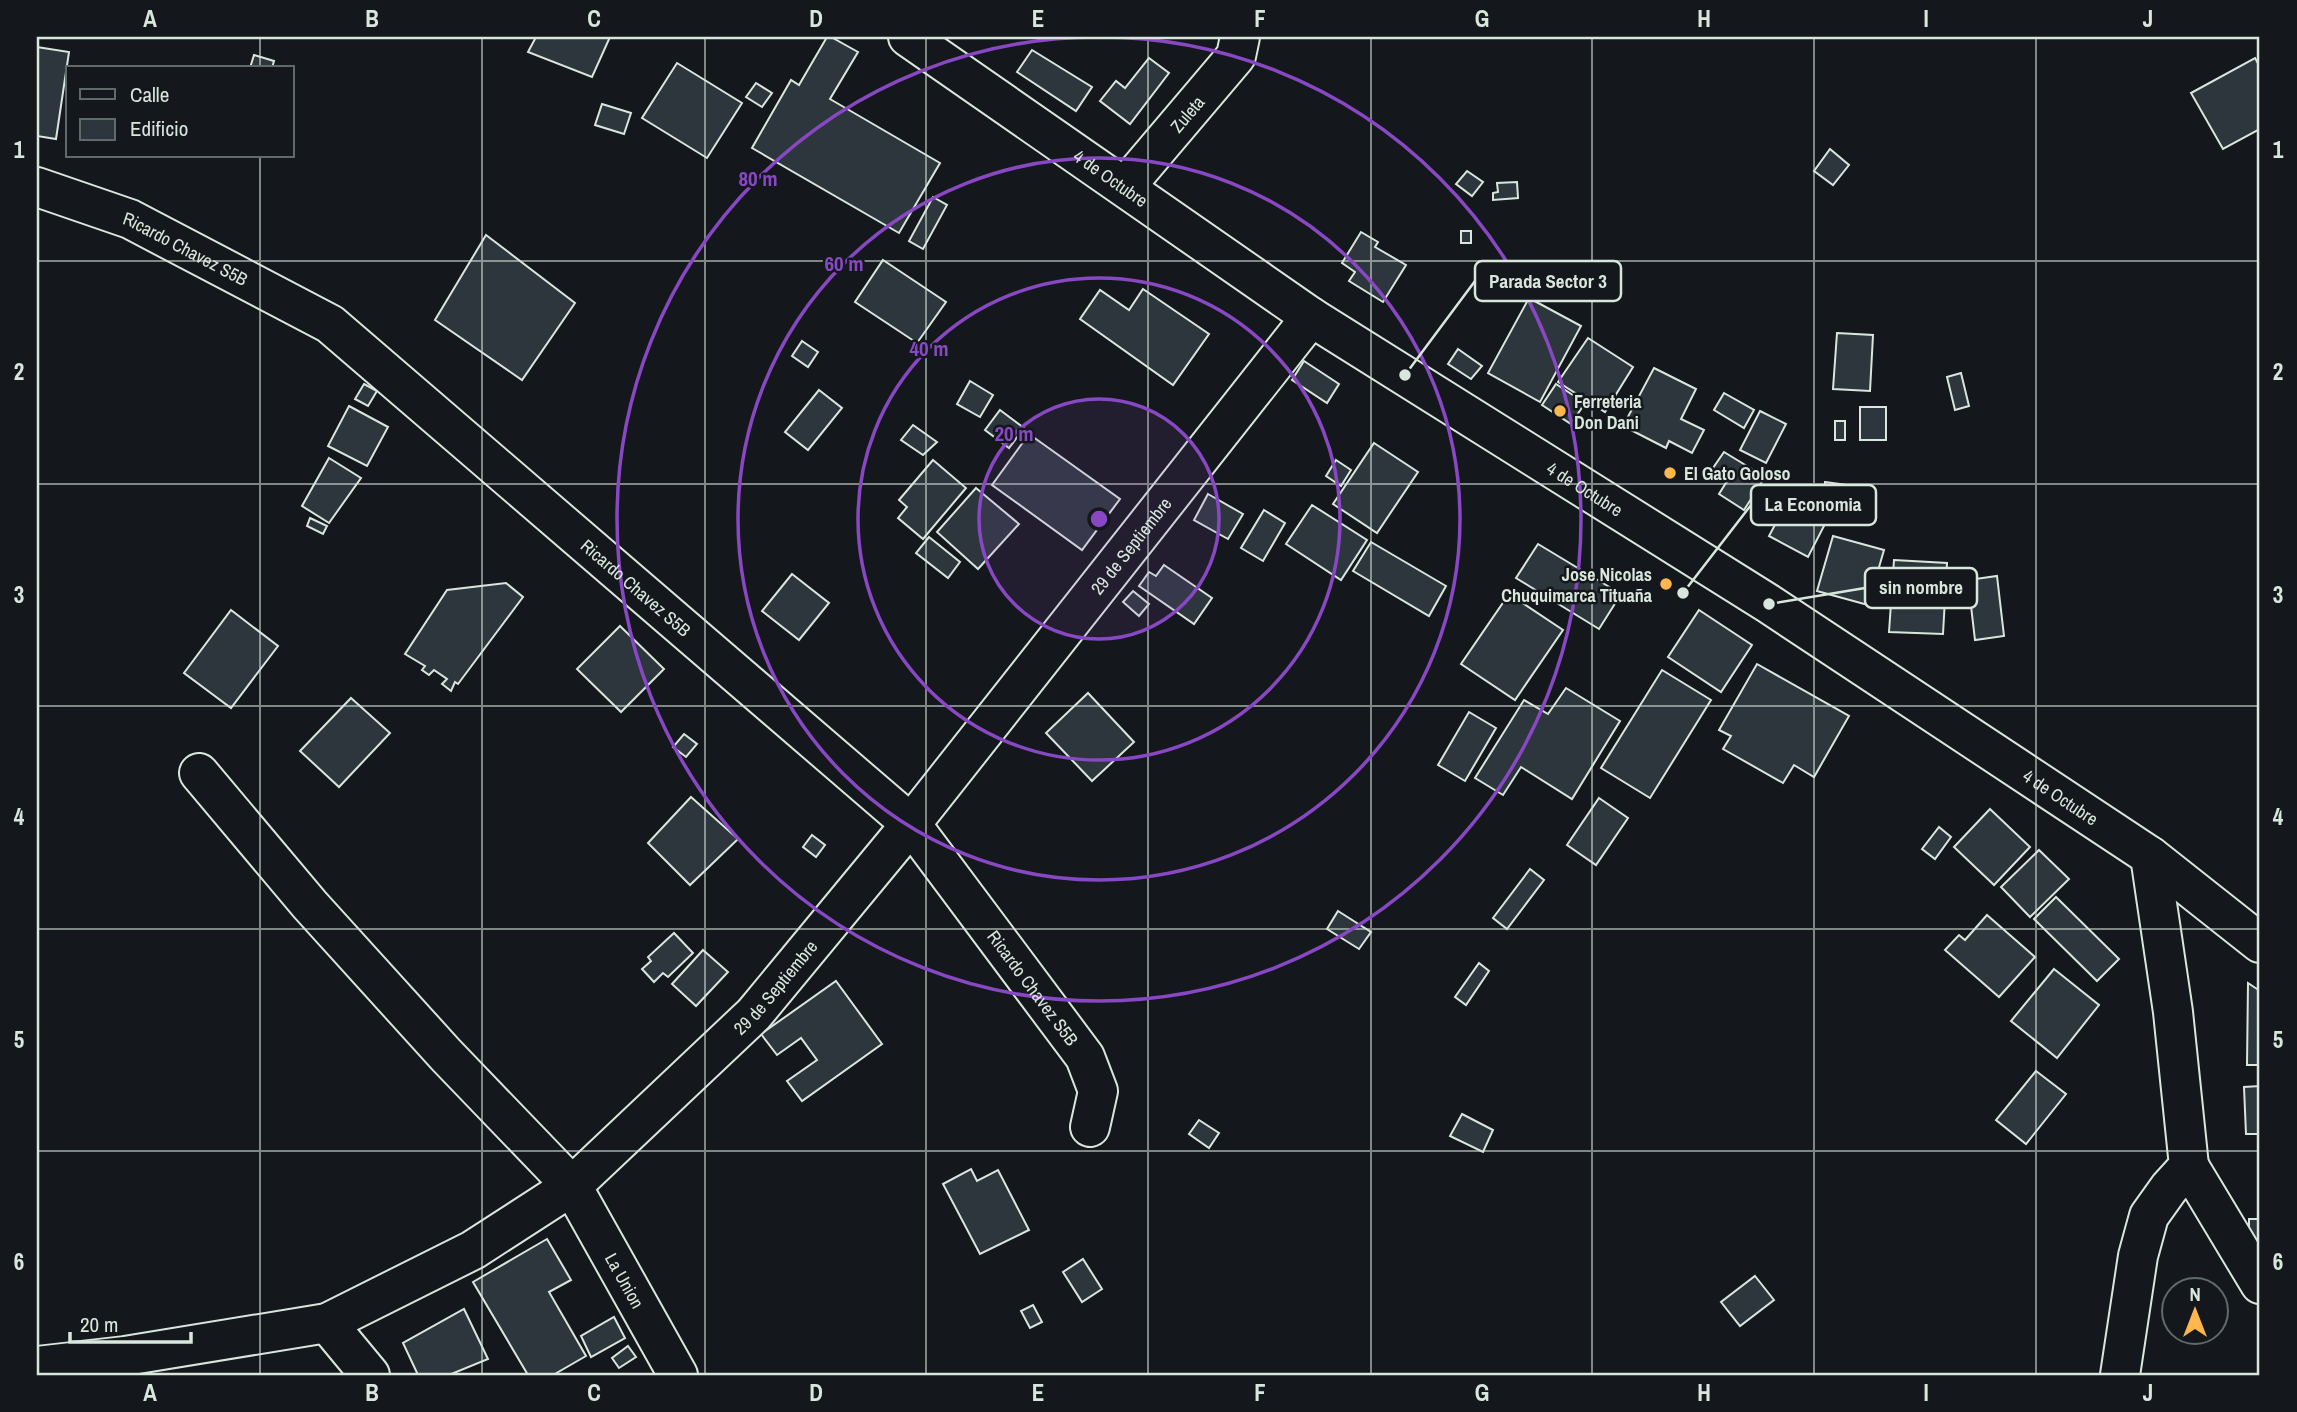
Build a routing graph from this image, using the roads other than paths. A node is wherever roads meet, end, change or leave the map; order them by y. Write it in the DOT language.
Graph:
graph roads {
  1 [pos="908,37"];
  2 [pos="1240,37"];
  3 [pos="37,187"];
  4 [pos="1125,187"];
  5 [pos="1311,317"];
  6 [pos="199,774"];
  7 [pos="911,824"];
  8 [pos="2150,856"];
  9 [pos="2260,943"];
  10 [pos="1090,1127"];
  11 [pos="2189,1166"];
  12 [pos="572,1186"];
  13 [pos="2260,1284"];
  14 [pos="327,1323"];
  15 [pos="37,1366"];
  16 [pos="370,1375"];
  17 [pos="678,1375"];
  18 [pos="2120,1375"];
  1 -- 4 [label="street, 4 de Octubre"];
  2 -- 4 [label="street, Zuleta"];
  3 -- 7 [label="street, Ricardo Chavez S5B"];
  4 -- 5 [label="street, 4 de Octubre"];
  5 -- 7 [label="street, 29 de Septiembre"];
  5 -- 8 [label="street, 4 de Octubre"];
  6 -- 12 [label="street, La Union"];
  7 -- 10 [label="street, Ricardo Chavez S5B"];
  7 -- 12 [label="street, 29 de Septiembre"];
  8 -- 9 [label="street, 4 de Octubre"];
  8 -- 11 [label="street"];
  11 -- 13 [label="street"];
  11 -- 18 [label="street"];
  12 -- 14 [label="street, 29 de Septiembre"];
  12 -- 17 [label="street, La Union"];
  14 -- 15 [label="street, 29 de Septiembre"];
  14 -- 16 [label="street"];
}
